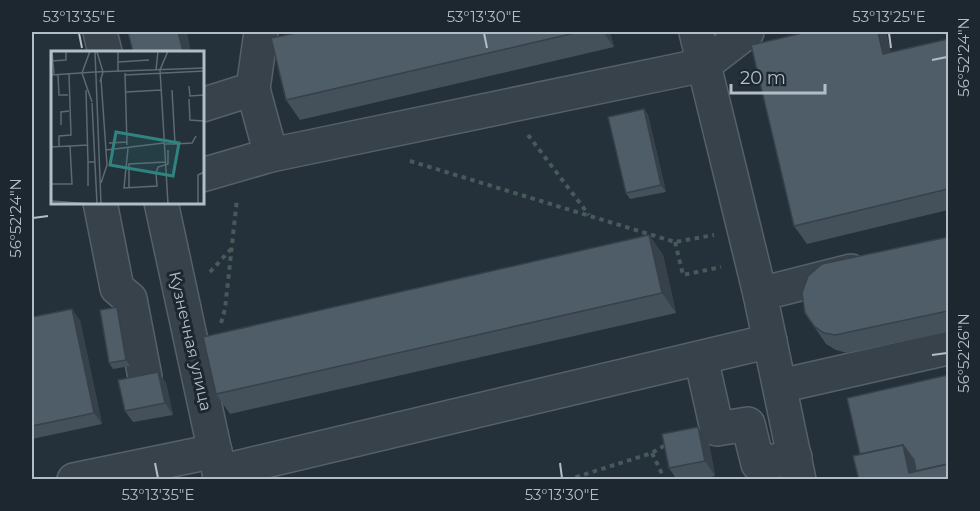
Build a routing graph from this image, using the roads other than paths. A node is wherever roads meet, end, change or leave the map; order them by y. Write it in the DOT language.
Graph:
graph roads {
  1 [pos="100,32"];
  2 [pos="261,32"];
  3 [pos="696,32"];
  4 [pos="747,32"];
  5 [pos="105,51"];
  6 [pos="704,65"];
  7 [pos="253,89"];
  8 [pos="204,104"];
  9 [pos="256,159"];
  10 [pos="204,174"];
  11 [pos="100,204"];
  12 [pos="161,204"];
  13 [pos="882,263"];
  14 [pos="760,294"];
  15 [pos="770,341"];
  16 [pos="948,348"];
  17 [pos="701,358"];
  18 [pos="145,377"];
  19 [pos="780,386"];
  20 [pos="218,468"];
  21 [pos="797,468"];
  22 [pos="74,480"];
  1 -- 5 [label="street"];
  2 -- 7 [label="street"];
  3 -- 6 [label="street"];
  4 -- 6 [label="street"];
  6 -- 9 [label="street"];
  6 -- 14 [label="street"];
  7 -- 8 [label="street"];
  7 -- 9 [label="street"];
  9 -- 10 [label="street"];
  11 -- 18 [label="street"];
  12 -- 20 [label="street, Кузнечная улица"];
  13 -- 14 [label="street"];
  14 -- 15 [label="street"];
  15 -- 17 [label="street"];
  15 -- 19 [label="street"];
  16 -- 19 [label="street"];
  17 -- 20 [label="street"];
  17 -- 21 [label="street"];
  19 -- 21 [label="street"];
  20 -- 22 [label="street"];
}
